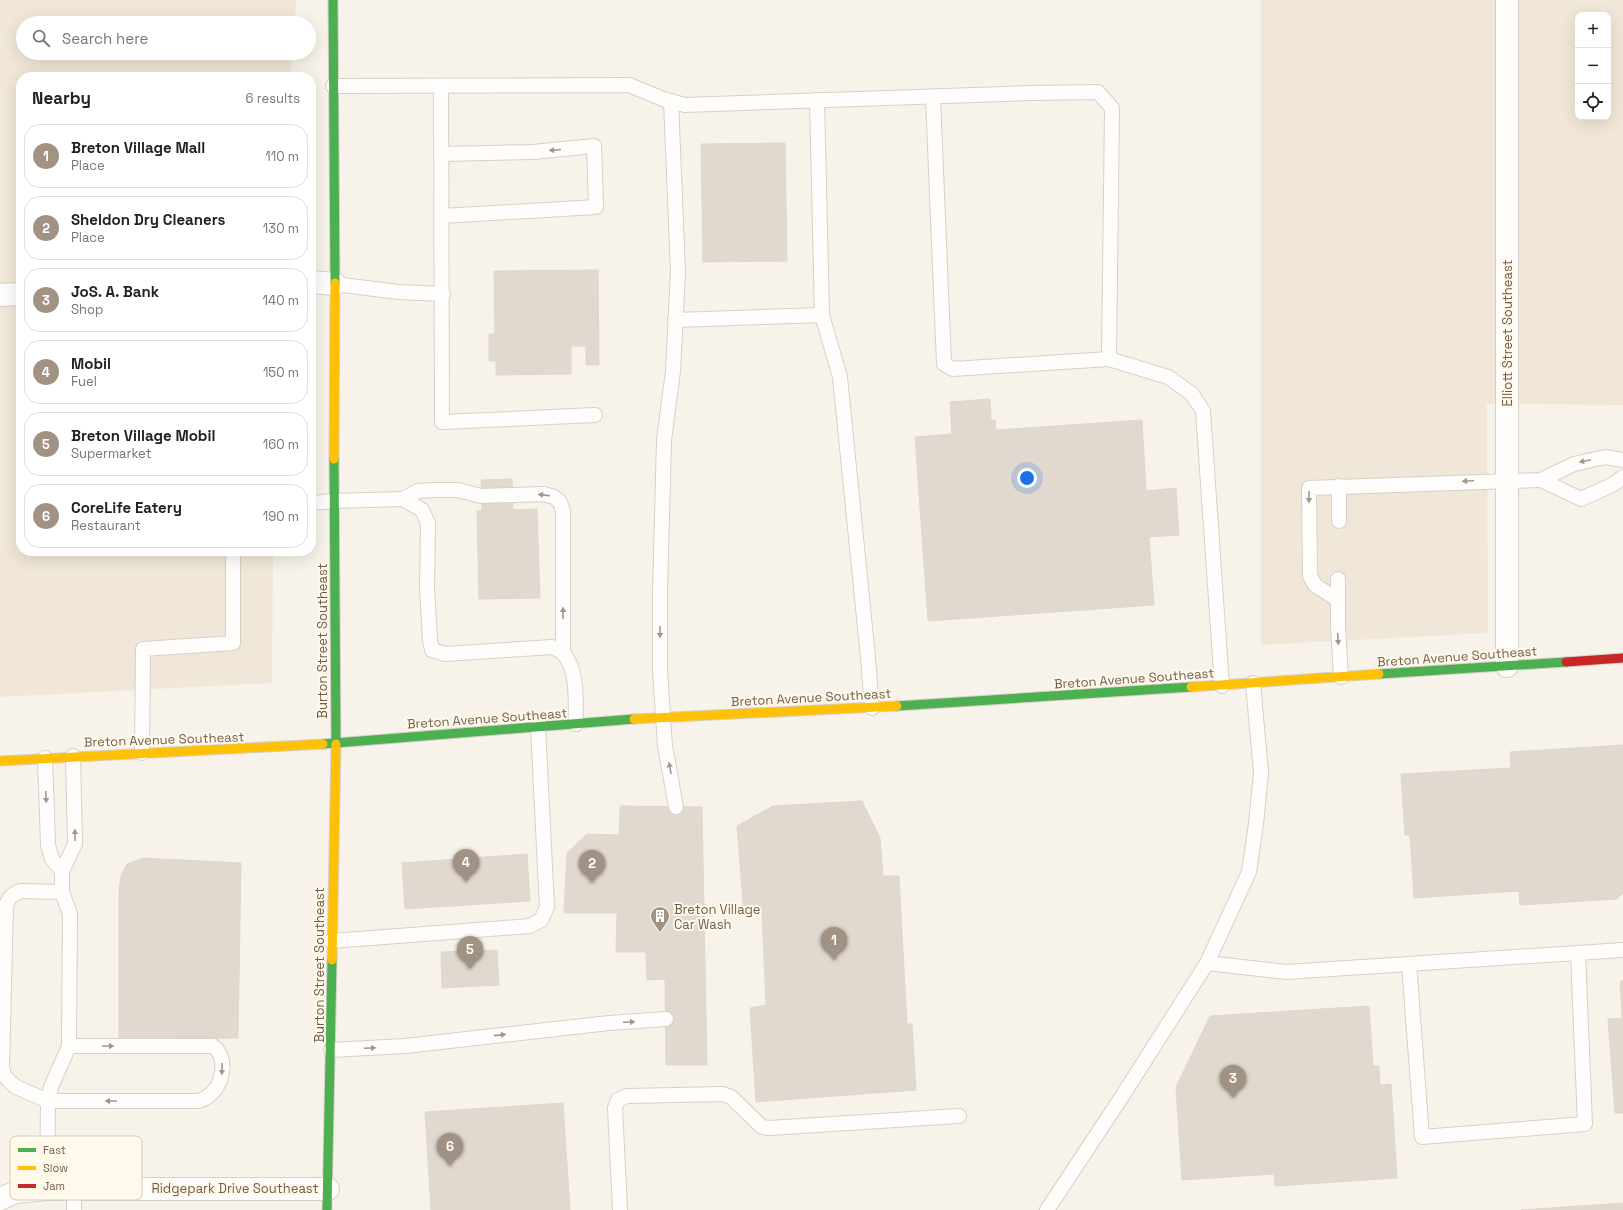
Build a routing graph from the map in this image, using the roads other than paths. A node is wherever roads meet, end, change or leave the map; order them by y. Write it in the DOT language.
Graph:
graph roads {
  1 [pos="333,0"];
  2 [pos="1507,0"];
  3 [pos="333,86"];
  4 [pos="441,86"];
  5 [pos="933,97"];
  6 [pos="817,100"];
  7 [pos="671,101"];
  8 [pos="442,154"];
  9 [pos="442,216"];
  10 [pos="316,282"];
  11 [pos="335,284"];
  12 [pos="16,294"];
  13 [pos="443,294"];
  14 [pos="0,295"];
  15 [pos="822,314"];
  16 [pos="675,320"];
  17 [pos="1109,359"];
  18 [pos="595,415"];
  19 [pos="1623,460"];
  20 [pos="1623,477"];
  21 [pos="1507,480"];
  22 [pos="1541,480"];
  23 [pos="1339,486"];
  24 [pos="403,499"];
  25 [pos="334,501"];
  26 [pos="316,503"];
  27 [pos="1339,521"];
  28 [pos="233,556"];
  29 [pos="1338,579"];
  30 [pos="1338,600"];
  31 [pos="563,652"];
  32 [pos="1623,658"];
  33 [pos="1507,666"];
  34 [pos="1341,677"];
  35 [pos="1253,684"];
  36 [pos="1222,686"];
  37 [pos="872,708"];
  38 [pos="664,717"];
  39 [pos="576,724"];
  40 [pos="538,727"];
  41 [pos="336,743"];
  42 [pos="142,753"];
  43 [pos="73,756"];
  44 [pos="45,758"];
  45 [pos="0,761"];
  46 [pos="676,807"];
  47 [pos="62,871"];
  48 [pos="62,892"];
  49 [pos="331,941"];
  50 [pos="1623,950"];
  51 [pos="1578,953"];
  52 [pos="1207,963"];
  53 [pos="1409,964"];
  54 [pos="666,1020"];
  55 [pos="69,1046"];
  56 [pos="331,1050"];
  57 [pos="48,1101"];
  58 [pos="959,1116"];
  59 [pos="48,1136"];
  60 [pos="142,1191"];
  61 [pos="10,1195"];
  62 [pos="0,1199"];
  63 [pos="328,1199"];
  64 [pos="620,1210"];
  65 [pos="1047,1210"];
  1 -- 3 [label="main road, Burton Street Southeast"];
  2 -- 21 [label="street, Elliott Street Southeast"];
  3 -- 4 [label="lane"];
  3 -- 11 [label="main road, Burton Street Southeast"];
  4 -- 7 [label="lane"];
  4 -- 8 [label="lane"];
  5 -- 6 [label="lane"];
  5 -- 17 [label="lane"];
  5 -- 17 [label="lane"];
  6 -- 7 [label="lane"];
  6 -- 15 [label="lane"];
  7 -- 16 [label="lane"];
  8 -- 9 [label="lane"];
  9 -- 8 [label="lane, one-way"];
  9 -- 13 [label="lane"];
  10 -- 11 [label="street"];
  11 -- 13 [label="lane"];
  11 -- 25 [label="main road, Burton Street Southeast"];
  12 -- 14 [label="street"];
  13 -- 18 [label="lane"];
  15 -- 16 [label="lane"];
  15 -- 37 [label="lane"];
  16 -- 38 [label="lane, one-way"];
  17 -- 36 [label="lane"];
  19 -- 22 [label="lane, one-way"];
  20 -- 22 [label="lane"];
  21 -- 22 [label="lane"];
  21 -- 23 [label="lane, one-way"];
  21 -- 33 [label="street, Elliott Street Southeast"];
  23 -- 27 [label="lane"];
  23 -- 30 [label="lane, one-way"];
  24 -- 25 [label="lane"];
  24 -- 31 [label="lane"];
  31 -- 24 [label="lane, one-way"];
  25 -- 26 [label="lane"];
  25 -- 41 [label="main road, Burton Street Southeast"];
  28 -- 42 [label="lane"];
  29 -- 30 [label="lane"];
  30 -- 34 [label="lane, one-way"];
  31 -- 39 [label="lane"];
  32 -- 33 [label="main road, Breton Avenue Southeast"];
  33 -- 34 [label="main road, Breton Avenue Southeast"];
  34 -- 35 [label="main road, Breton Avenue Southeast"];
  35 -- 36 [label="main road, Breton Avenue Southeast"];
  35 -- 52 [label="lane"];
  36 -- 37 [label="main road, Breton Avenue Southeast"];
  37 -- 38 [label="main road, Breton Avenue Southeast"];
  38 -- 39 [label="main road, Breton Avenue Southeast"];
  46 -- 38 [label="lane, one-way"];
  39 -- 40 [label="main road, Breton Avenue Southeast"];
  40 -- 41 [label="main road, Breton Avenue Southeast"];
  40 -- 49 [label="lane"];
  41 -- 42 [label="main road, Breton Avenue Southeast"];
  41 -- 49 [label="main road, Burton Street Southeast"];
  42 -- 43 [label="main road, Breton Avenue Southeast"];
  43 -- 44 [label="main road, Breton Avenue Southeast"];
  47 -- 43 [label="lane, one-way"];
  44 -- 45 [label="main road, Breton Avenue Southeast"];
  44 -- 47 [label="lane, one-way"];
  47 -- 48 [label="lane"];
  48 -- 55 [label="lane"];
  48 -- 57 [label="lane"];
  49 -- 56 [label="main road, Burton Street Southeast"];
  50 -- 51 [label="lane"];
  51 -- 53 [label="lane"];
  51 -- 53 [label="lane"];
  52 -- 53 [label="lane"];
  52 -- 65 [label="lane"];
  56 -- 54 [label="lane, one-way"];
  55 -- 57 [label="lane"];
  55 -- 57 [label="lane, one-way"];
  56 -- 63 [label="main road, Burton Street Southeast"];
  57 -- 59 [label="lane"];
  58 -- 64 [label="lane"];
  60 -- 63 [label="street, Ridgepark Drive Southeast"];
  61 -- 62 [label="street, Ridgepark Drive Southeast"];
}
